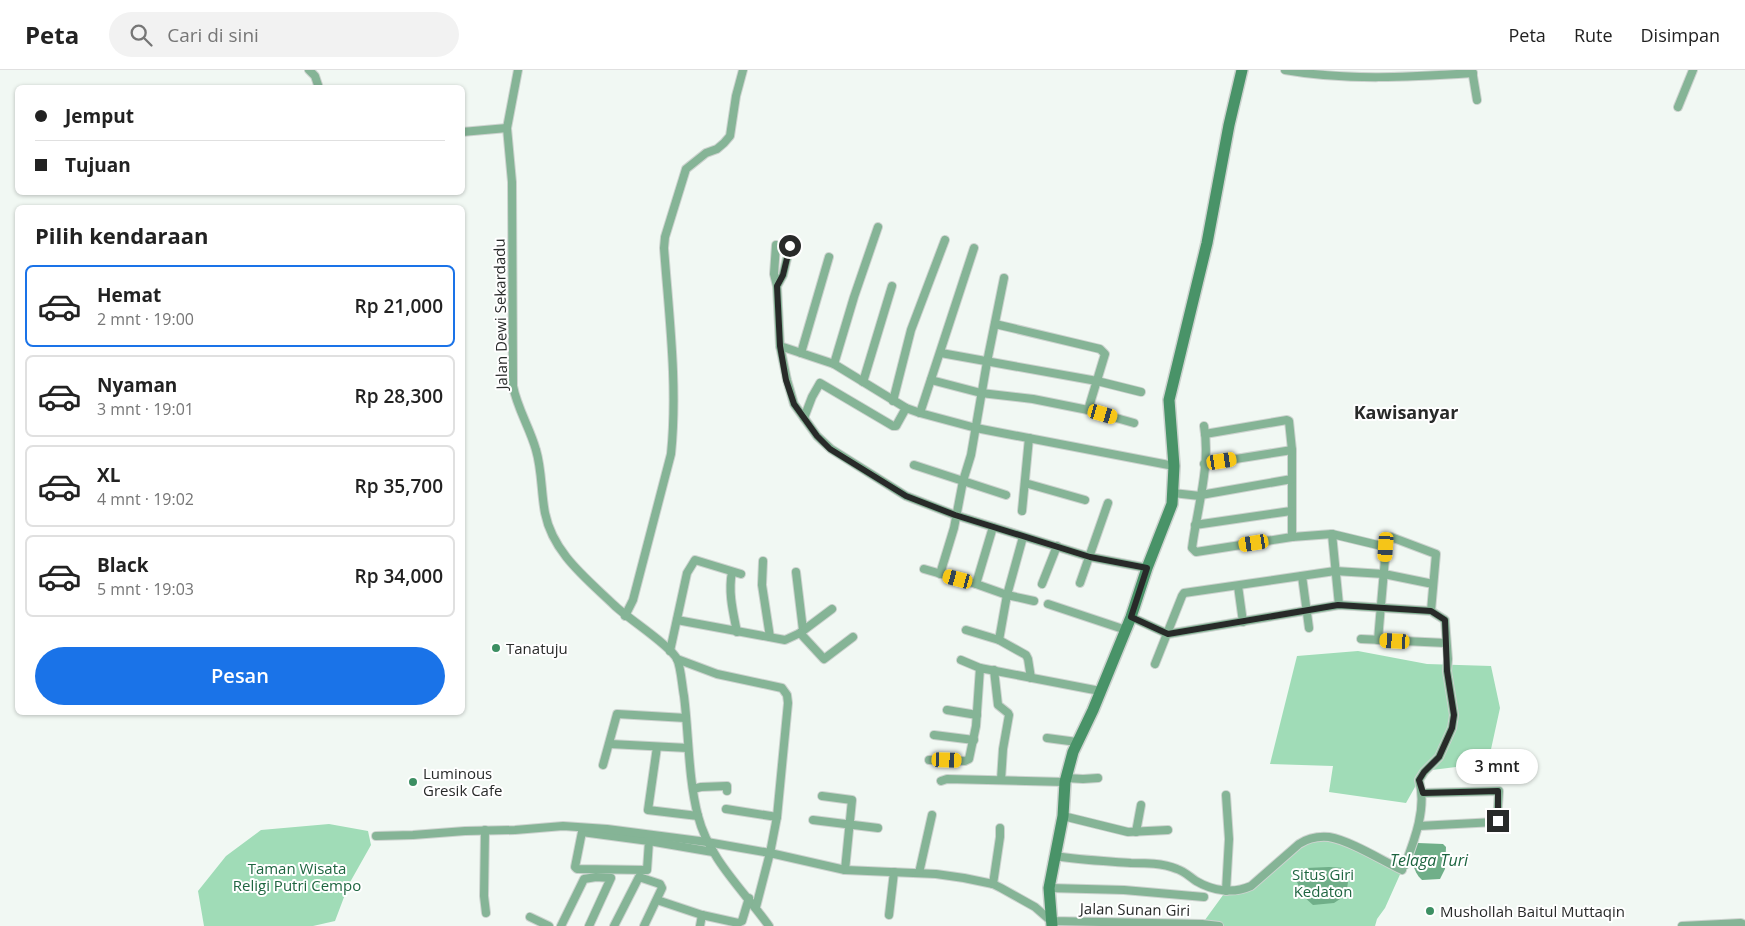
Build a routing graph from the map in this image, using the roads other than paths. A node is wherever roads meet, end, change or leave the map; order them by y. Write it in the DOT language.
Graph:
graph roads {
  1 [pos="518,70"];
  2 [pos="743,70"];
  3 [pos="1242,70"];
  4 [pos="1285,70"];
  5 [pos="1693,70"];
  6 [pos="313,72"];
  7 [pos="1472,72"];
  8 [pos="318,85"];
  9 [pos="1477,100"];
  10 [pos="1678,107"];
  11 [pos="507,128"];
  12 [pos="465,132"];
  13 [pos="878,227"];
  14 [pos="945,240"];
  15 [pos="776,245"];
  16 [pos="790,246"];
  17 [pos="974,248"];
  18 [pos="829,257"];
  19 [pos="1004,278"];
  20 [pos="777,286"];
  21 [pos="892,286"];
  22 [pos="995,324"];
  23 [pos="780,346"];
  24 [pos="801,353"];
  25 [pos="941,353"];
  26 [pos="987,362"];
  27 [pos="834,364"];
  28 [pos="931,380"];
  29 [pos="1097,381"];
  30 [pos="863,382"];
  31 [pos="981,392"];
  32 [pos="1141,392"];
  33 [pos="893,401"];
  34 [pos="906,408"];
  35 [pos="1088,410"];
  36 [pos="920,413"];
  37 [pos="804,418"];
  38 [pos="1134,423"];
  39 [pos="976,428"];
  40 [pos="1029,438"];
  41 [pos="1292,450"];
  42 [pos="1204,464"];
  43 [pos="914,465"];
  44 [pos="1174,466"];
  45 [pos="1292,479"];
  46 [pos="963,481"];
  47 [pos="1025,483"];
  48 [pos="1174,493"];
  49 [pos="1006,495"];
  50 [pos="1200,496"];
  51 [pos="1085,500"];
  52 [pos="1108,503"];
  53 [pos="1022,511"];
  54 [pos="1291,511"];
  55 [pos="955,515"];
  56 [pos="1195,525"];
  57 [pos="993,527"];
  58 [pos="1332,534"];
  59 [pos="1023,537"];
  60 [pos="1292,537"];
  61 [pos="1057,546"];
  62 [pos="1386,547"];
  63 [pos="1090,557"];
  64 [pos="763,561"];
  65 [pos="924,568"];
  66 [pos="1147,568"];
  67 [pos="1335,571"];
  68 [pos="732,572"];
  69 [pos="796,572"];
  70 [pos="741,574"];
  71 [pos="940,574"];
  72 [pos="1384,574"];
  73 [pos="1302,576"];
  74 [pos="1080,583"];
  75 [pos="976,584"];
  76 [pos="1042,584"];
  77 [pos="1433,584"];
  78 [pos="1238,586"];
  79 [pos="1006,595"];
  80 [pos="1034,601"];
  81 [pos="1048,604"];
  82 [pos="1338,605"];
  83 [pos="1382,608"];
  84 [pos="832,609"];
  85 [pos="1307,611"];
  86 [pos="1431,611"];
  87 [pos="625,616"];
  88 [pos="1131,617"];
  89 [pos="677,620"];
  90 [pos="1243,622"];
  91 [pos="1309,628"];
  92 [pos="966,630"];
  93 [pos="1126,630"];
  94 [pos="737,632"];
  95 [pos="802,632"];
  96 [pos="1168,634"];
  97 [pos="770,637"];
  98 [pos="853,637"];
  99 [pos="1360,638"];
  100 [pos="999,640"];
  101 [pos="1378,640"];
  102 [pos="1446,643"];
  103 [pos="670,651"];
  104 [pos="677,659"];
  105 [pos="961,660"];
  106 [pos="1155,664"];
  107 [pos="980,668"];
  108 [pos="994,670"];
  109 [pos="1031,678"];
  110 [pos="1100,691"];
  111 [pos="947,710"];
  112 [pos="977,715"];
  113 [pos="686,718"];
  114 [pos="934,735"];
  115 [pos="1047,738"];
  116 [pos="974,740"];
  117 [pos="1077,742"];
  118 [pos="610,744"];
  119 [pos="656,747"];
  120 [pos="688,748"];
  121 [pos="929,760"];
  122 [pos="603,765"];
  123 [pos="1098,778"];
  124 [pos="1001,780"];
  125 [pos="1066,780"];
  126 [pos="941,781"];
  127 [pos="693,789"];
  128 [pos="727,791"];
  129 [pos="1423,793"];
  130 [pos="1226,795"];
  131 [pos="822,796"];
  132 [pos="1141,805"];
  133 [pos="726,809"];
  134 [pos="932,815"];
  135 [pos="698,816"];
  136 [pos="1063,816"];
  137 [pos="777,818"];
  138 [pos="812,820"];
  139 [pos="849,825"];
  140 [pos="1419,826"];
  141 [pos="878,828"];
  142 [pos="1000,828"];
  143 [pos="485,830"];
  144 [pos="1168,830"];
  145 [pos="1136,832"];
  146 [pos="376,836"];
  147 [pos="649,841"];
  148 [pos="707,842"];
  149 [pos="713,852"];
  150 [pos="770,853"];
  151 [pos="1055,856"];
  152 [pos="845,870"];
  153 [pos="894,872"];
  154 [pos="918,873"];
  155 [pos="993,884"];
  156 [pos="1049,888"];
  157 [pos="1226,891"];
  158 [pos="1204,897"];
  159 [pos="748,898"];
  160 [pos="657,900"];
  161 [pos="756,907"];
  162 [pos="486,913"];
  163 [pos="702,915"];
  164 [pos="889,915"];
  165 [pos="530,917"];
  166 [pos="1051,923"];
  167 [pos="1745,925"];
  168 [pos="549,926"];
  169 [pos="561,926"];
  170 [pos="589,926"];
  171 [pos="614,926"];
  172 [pos="645,926"];
  173 [pos="700,926"];
  174 [pos="769,926"];
  175 [pos="1219,926"];
  176 [pos="1682,926"];
  1 -- 11 [label="street, Jalan Dewi Sekardadu"];
  2 -- 87 [label="street"];
  3 -- 44 [label="street"];
  4 -- 7 [label="street"];
  5 -- 10 [label="street"];
  6 -- 8 [label="street"];
  7 -- 9 [label="street"];
  11 -- 12 [label="street"];
  11 -- 87 [label="street, Jalan Dewi Sekardadu"];
  13 -- 27 [label="street"];
  14 -- 33 [label="street"];
  15 -- 20 [label="street"];
  16 -- 20 [label="street"];
  17 -- 25 [label="street"];
  18 -- 24 [label="street"];
  19 -- 22 [label="street"];
  20 -- 23 [label="street"];
  21 -- 30 [label="street"];
  22 -- 26 [label="street"];
  22 -- 29 [label="street"];
  23 -- 24 [label="street"];
  23 -- 37 [label="street"];
  24 -- 27 [label="street"];
  25 -- 26 [label="street"];
  25 -- 28 [label="street"];
  26 -- 29 [label="street"];
  26 -- 31 [label="street"];
  27 -- 30 [label="street"];
  28 -- 31 [label="street"];
  28 -- 36 [label="street"];
  29 -- 32 [label="street"];
  29 -- 35 [label="street"];
  30 -- 33 [label="street"];
  31 -- 35 [label="street"];
  31 -- 39 [label="street"];
  33 -- 34 [label="street"];
  34 -- 36 [label="street"];
  34 -- 37 [label="street"];
  35 -- 38 [label="street"];
  36 -- 39 [label="street"];
  37 -- 55 [label="street"];
  39 -- 40 [label="street"];
  39 -- 46 [label="street"];
  40 -- 44 [label="street"];
  40 -- 47 [label="street"];
  41 -- 42 [label="street"];
  41 -- 42 [label="street"];
  41 -- 45 [label="street"];
  42 -- 50 [label="street"];
  43 -- 46 [label="street"];
  44 -- 48 [label="street"];
  45 -- 50 [label="street"];
  45 -- 54 [label="street"];
  46 -- 49 [label="street"];
  46 -- 55 [label="street"];
  47 -- 51 [label="street"];
  47 -- 53 [label="street"];
  48 -- 50 [label="street"];
  48 -- 66 [label="street"];
  50 -- 56 [label="street"];
  52 -- 63 [label="street"];
  54 -- 56 [label="street"];
  54 -- 60 [label="street"];
  55 -- 57 [label="street"];
  55 -- 71 [label="street"];
  56 -- 60 [label="street"];
  57 -- 59 [label="street"];
  57 -- 75 [label="street"];
  58 -- 60 [label="street"];
  58 -- 62 [label="street"];
  58 -- 67 [label="street"];
  59 -- 61 [label="street"];
  59 -- 79 [label="street"];
  61 -- 63 [label="street"];
  61 -- 76 [label="street"];
  62 -- 72 [label="street"];
  62 -- 77 [label="street"];
  63 -- 66 [label="street"];
  63 -- 74 [label="street"];
  64 -- 97 [label="street"];
  65 -- 71 [label="street"];
  66 -- 88 [label="street"];
  67 -- 72 [label="street"];
  67 -- 73 [label="street"];
  67 -- 82 [label="street"];
  68 -- 70 [label="street"];
  68 -- 89 [label="street"];
  68 -- 94 [label="street"];
  69 -- 95 [label="street"];
  71 -- 75 [label="street"];
  72 -- 77 [label="street"];
  72 -- 83 [label="street"];
  73 -- 78 [label="street"];
  73 -- 85 [label="street"];
  75 -- 79 [label="street"];
  77 -- 86 [label="street"];
  78 -- 90 [label="street"];
  78 -- 96 [label="street"];
  79 -- 80 [label="street"];
  79 -- 100 [label="street"];
  81 -- 93 [label="street"];
  82 -- 83 [label="street"];
  82 -- 85 [label="street"];
  83 -- 86 [label="street"];
  83 -- 101 [label="street"];
  84 -- 95 [label="street"];
  85 -- 90 [label="street"];
  85 -- 91 [label="street"];
  86 -- 102 [label="street"];
  87 -- 103 [label="street, Jalan Dewi Sekardadu"];
  88 -- 93 [label="street"];
  88 -- 96 [label="street"];
  89 -- 94 [label="street"];
  89 -- 103 [label="street"];
  90 -- 96 [label="street"];
  92 -- 100 [label="street"];
  93 -- 110 [label="street"];
  94 -- 97 [label="street"];
  95 -- 97 [label="street"];
  95 -- 98 [label="street"];
  96 -- 106 [label="street"];
  99 -- 101 [label="street"];
  100 -- 109 [label="street"];
  101 -- 102 [label="street"];
  102 -- 129 [label="street"];
  103 -- 104 [label="street, Jalan Dewi Sekardadu"];
  104 -- 113 [label="street"];
  104 -- 137 [label="street"];
  105 -- 107 [label="street"];
  107 -- 108 [label="street"];
  107 -- 112 [label="street"];
  108 -- 109 [label="street"];
  108 -- 124 [label="street"];
  109 -- 110 [label="street"];
  110 -- 117 [label="street"];
  111 -- 112 [label="street"];
  112 -- 116 [label="street"];
  113 -- 118 [label="street"];
  113 -- 120 [label="street"];
  114 -- 116 [label="street"];
  115 -- 117 [label="street"];
  116 -- 121 [label="street"];
  117 -- 125 [label="street"];
  118 -- 119 [label="street"];
  118 -- 122 [label="street"];
  119 -- 120 [label="street"];
  119 -- 135 [label="street"];
  120 -- 127 [label="street"];
  123 -- 125 [label="street"];
  124 -- 125 [label="street"];
  124 -- 126 [label="street"];
  125 -- 136 [label="street"];
  127 -- 128 [label="street"];
  127 -- 135 [label="street"];
  129 -- 140 [label="street"];
  129 -- 140 [label="street"];
  130 -- 157 [label="street"];
  131 -- 139 [label="street"];
  132 -- 145 [label="street"];
  133 -- 137 [label="street"];
  134 -- 154 [label="street"];
  135 -- 148 [label="street"];
  136 -- 145 [label="street"];
  136 -- 151 [label="street"];
  137 -- 150 [label="street"];
  138 -- 139 [label="street"];
  139 -- 141 [label="street"];
  139 -- 152 [label="street"];
  140 -- 157 [label="street"];
  142 -- 155 [label="street"];
  143 -- 146 [label="street"];
  143 -- 148 [label="street"];
  143 -- 162 [label="street"];
  144 -- 145 [label="street"];
  147 -- 147 [label="street"];
  147 -- 149 [label="street"];
  148 -- 149 [label="street"];
  148 -- 150 [label="street"];
  149 -- 159 [label="street"];
  150 -- 152 [label="street"];
  150 -- 161 [label="street"];
  151 -- 156 [label="street"];
  151 -- 157 [label="street"];
  152 -- 153 [label="street"];
  153 -- 154 [label="street"];
  153 -- 164 [label="street"];
  154 -- 155 [label="street"];
  155 -- 166 [label="street"];
  156 -- 158 [label="street"];
  156 -- 166 [label="street"];
  159 -- 161 [label="street"];
  159 -- 163 [label="street"];
  160 -- 163 [label="street"];
  160 -- 171 [label="street"];
  160 -- 172 [label="street"];
  161 -- 174 [label="street"];
  163 -- 173 [label="street"];
  165 -- 168 [label="street"];
  166 -- 175 [label="street, Jalan Sunan Giri"];
  167 -- 176 [label="street"];
  169 -- 170 [label="street"];
}
